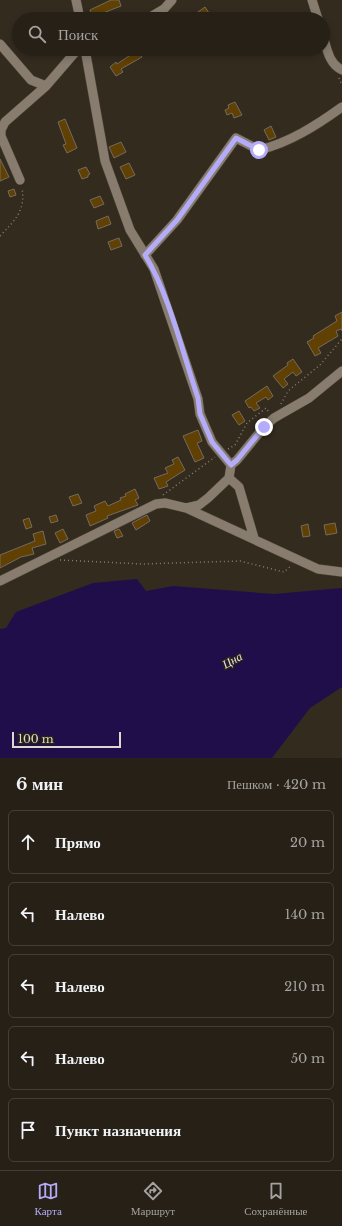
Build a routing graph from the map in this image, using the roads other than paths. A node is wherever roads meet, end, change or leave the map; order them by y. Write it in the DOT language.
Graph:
graph roads {
  1 [pos="76,0"];
  2 [pos="172,0"];
  3 [pos="312,0"];
  4 [pos="79,12"];
  5 [pos="159,12"];
  6 [pos="316,12"];
  7 [pos="0,44"];
  8 [pos="72,56"];
  9 [pos="86,56"];
  10 [pos="330,56"];
  11 [pos="342,70"];
  12 [pos="46,86"];
  13 [pos="342,107"];
  14 [pos="20,180"];
  15 [pos="145,255"];
  16 [pos="342,371"];
  17 [pos="231,465"];
  18 [pos="229,478"];
  19 [pos="186,508"];
  20 [pos="254,538"];
  21 [pos="342,572"];
  22 [pos="0,581"];
  1 -- 4 [label="street"];
  2 -- 5 [label="street"];
  3 -- 6 [label="street"];
  7 -- 12 [label="street"];
  8 -- 12 [label="street"];
  9 -- 15 [label="street"];
  10 -- 11 [label="street"];
  12 -- 14 [label="street"];
  13 -- 15 [label="street"];
  15 -- 17 [label="street"];
  16 -- 17 [label="street"];
  17 -- 18 [label="street"];
  18 -- 19 [label="street"];
  18 -- 20 [label="street"];
  19 -- 20 [label="street"];
  19 -- 22 [label="street"];
  20 -- 21 [label="street"];
}
